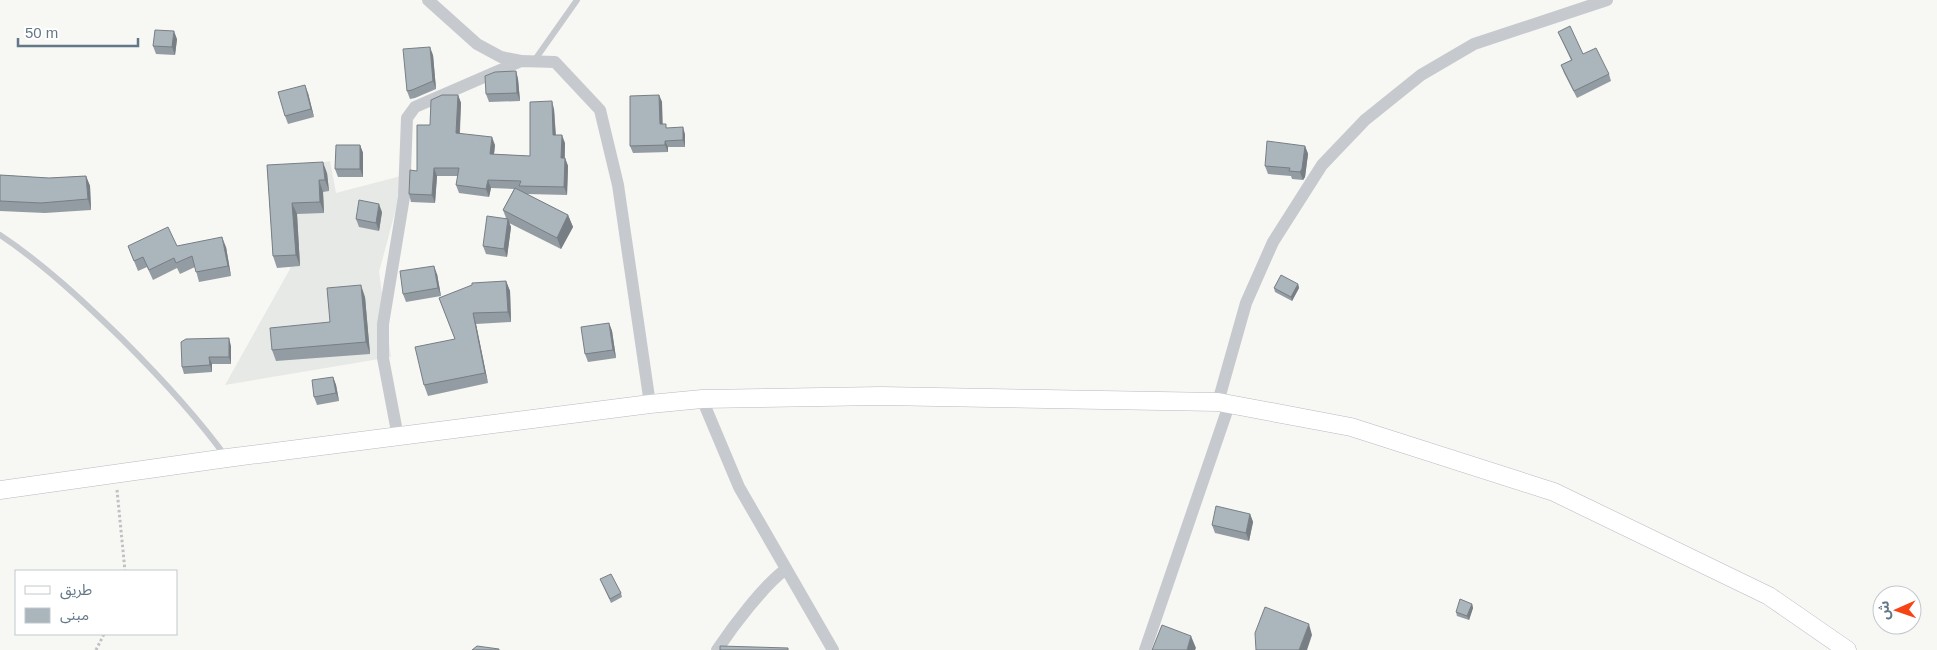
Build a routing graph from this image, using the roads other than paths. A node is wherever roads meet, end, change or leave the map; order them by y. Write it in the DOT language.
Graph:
graph roads {
  1 [pos="428,0"];
  2 [pos="577,0"];
  3 [pos="1607,0"];
  4 [pos="520,61"];
  5 [pos="534,61"];
  6 [pos="0,235"];
  7 [pos="702,399"];
  8 [pos="650,404"];
  9 [pos="1224,404"];
  10 [pos="398,437"];
  11 [pos="226,458"];
  12 [pos="0,490"];
  13 [pos="786,569"];
  14 [pos="717,650"];
  15 [pos="730,650"];
  16 [pos="833,650"];
  17 [pos="1145,650"];
  18 [pos="1847,650"];
  1 -- 4 [label="street"];
  2 -- 5 [label="lane"];
  3 -- 9 [label="street"];
  4 -- 5 [label="street"];
  4 -- 10 [label="street"];
  5 -- 8 [label="street"];
  6 -- 11 [label="lane"];
  7 -- 8 [label="main road"];
  7 -- 9 [label="main road"];
  7 -- 13 [label="street"];
  8 -- 10 [label="main road"];
  9 -- 17 [label="street"];
  9 -- 18 [label="main road"];
  10 -- 11 [label="main road"];
  11 -- 12 [label="main road"];
  13 -- 14 [label="street"];
  13 -- 16 [label="street"];
  14 -- 15 [label="street"];
}
